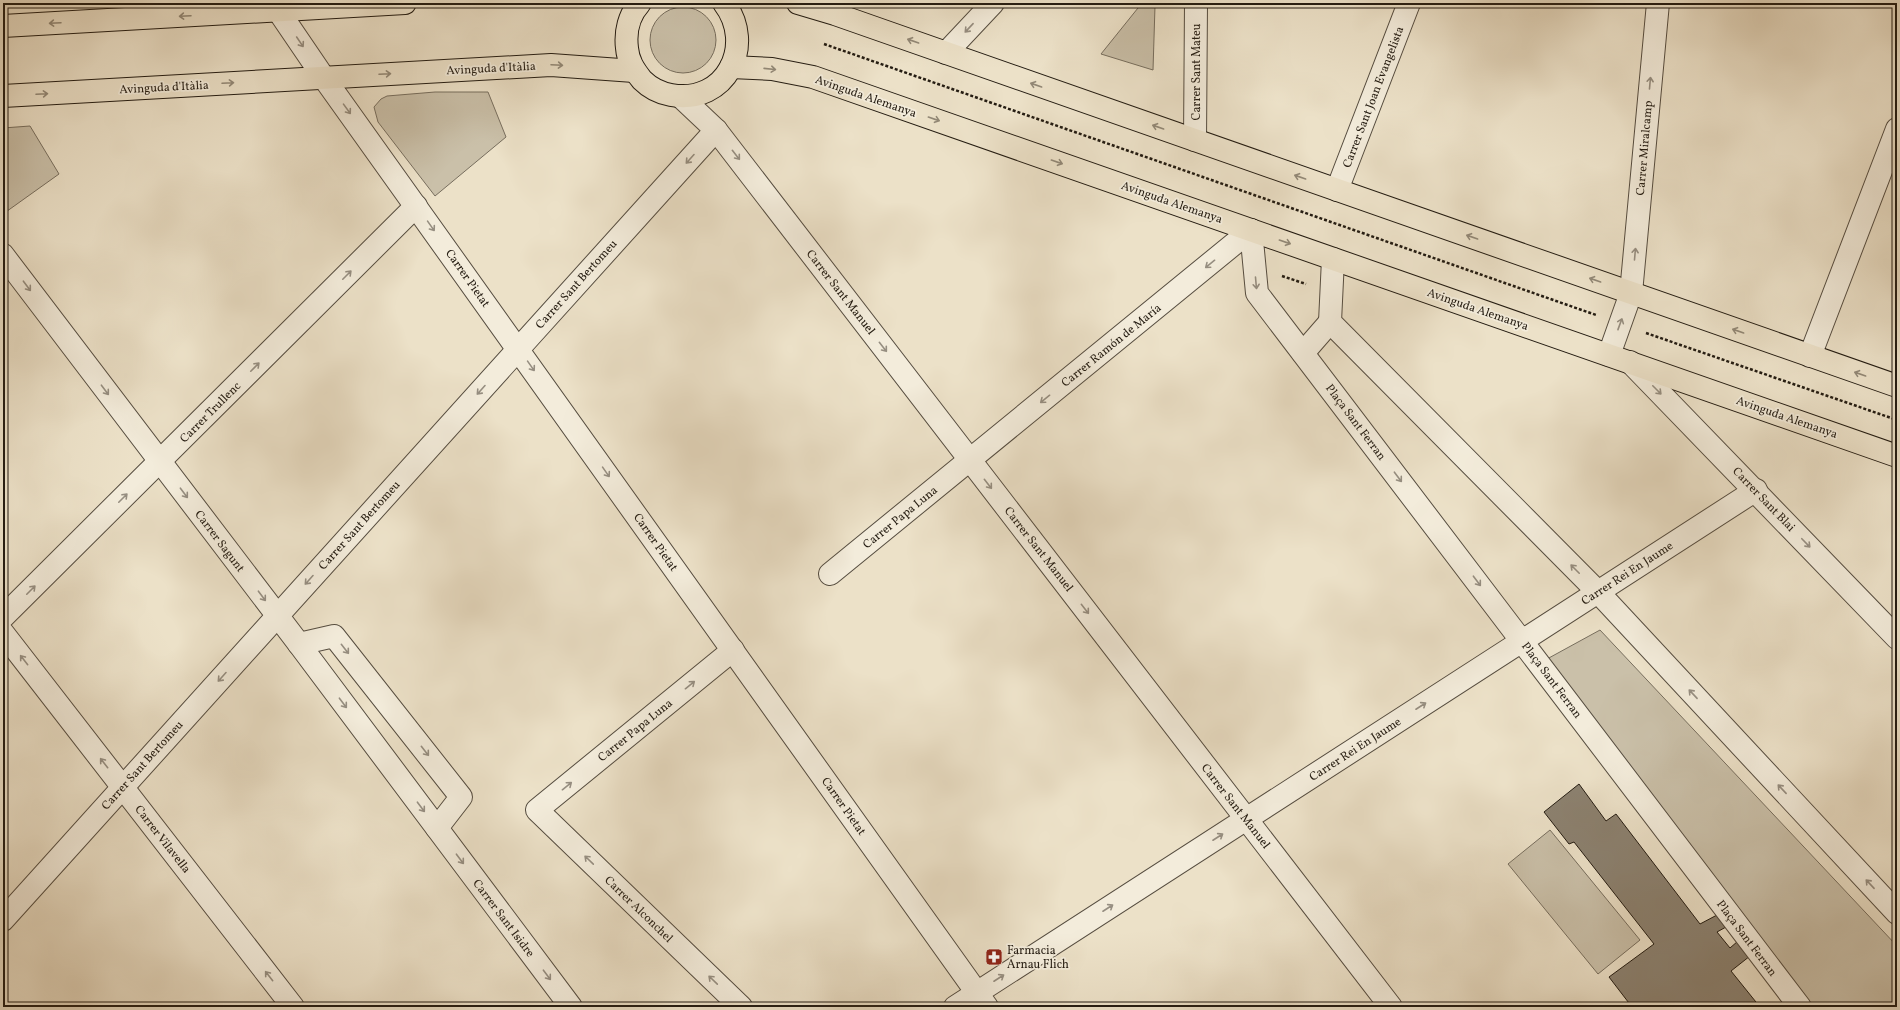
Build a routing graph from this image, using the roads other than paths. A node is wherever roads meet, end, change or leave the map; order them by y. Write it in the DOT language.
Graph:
graph roads {
  1 [pos="405,3"];
  2 [pos="640,3"];
  3 [pos="724,3"];
  4 [pos="798,3"];
  5 [pos="993,3"];
  6 [pos="1196,3"];
  7 [pos="1409,3"];
  8 [pos="1658,3"];
  9 [pos="276,7"];
  10 [pos="3,26"];
  11 [pos="946,53"];
  12 [pos="731,67"];
  13 [pos="634,71"];
  14 [pos="324,78"];
  15 [pos="3,96"];
  16 [pos="681,97"];
  17 [pos="1897,129"];
  18 [pos="716,130"];
  19 [pos="1195,140"];
  20 [pos="1337,190"];
  21 [pos="416,206"];
  22 [pos="1251,230"];
  23 [pos="3,255"];
  24 [pos="1333,259"];
  25 [pos="1631,293"];
  26 [pos="1330,322"];
  27 [pos="518,348"];
  28 [pos="1303,353"];
  29 [pos="1609,355"];
  30 [pos="1810,356"];
  31 [pos="1630,362"];
  32 [pos="1897,386"];
  33 [pos="1897,456"];
  34 [pos="970,460"];
  35 [pos="160,461"];
  36 [pos="1756,490"];
  37 [pos="830,574"];
  38 [pos="1598,592"];
  39 [pos="277,616"];
  40 [pos="3,617"];
  41 [pos="3,633"];
  42 [pos="1897,638"];
  43 [pos="1522,641"];
  44 [pos="299,644"];
  45 [pos="733,650"];
  46 [pos="122,787"];
  47 [pos="537,810"];
  48 [pos="1246,819"];
  49 [pos="437,828"];
  50 [pos="1897,912"];
  51 [pos="3,920"];
  52 [pos="982,1000"];
  53 [pos="293,1007"];
  54 [pos="571,1007"];
  55 [pos="741,1007"];
  56 [pos="955,1007"];
  57 [pos="1391,1007"];
  58 [pos="1800,1007"];
  1 -- 9 [label="main road"];
  2 -- 13 [label="main road"];
  3 -- 12 [label="main road"];
  11 -- 4 [label="main road, one-way"];
  5 -- 11 [label="street, one-way"];
  6 -- 19 [label="street, Carrer Sant Mateu"];
  7 -- 20 [label="street, Carrer Sant Joan Evangelista"];
  25 -- 8 [label="street, Carrer Miralcamp, one-way"];
  9 -- 10 [label="main road, one-way"];
  9 -- 14 [label="street, one-way"];
  19 -- 11 [label="main road, one-way"];
  12 -- 16 [label="main road"];
  12 -- 22 [label="main road, Avinguda Alemanya, one-way"];
  14 -- 13 [label="main road, Avinguda d'Itàlia, one-way"];
  13 -- 16 [label="main road"];
  15 -- 14 [label="main road, Avinguda d'Itàlia, one-way"];
  14 -- 21 [label="street, Carrer Pietat, one-way"];
  16 -- 18 [label="street, Carrer Sant Manuel"];
  17 -- 30 [label="street"];
  18 -- 27 [label="street, Carrer Sant Bertomeu, one-way"];
  18 -- 34 [label="street, Carrer Sant Manuel, one-way"];
  20 -- 19 [label="main road, one-way"];
  25 -- 20 [label="main road, one-way"];
  21 -- 27 [label="street, Carrer Pietat, one-way"];
  35 -- 21 [label="street, Carrer Trullenc, one-way"];
  22 -- 24 [label="main road, Avinguda Alemanya, one-way"];
  22 -- 28 [label="street, Plaça Sant Ferran, one-way"];
  22 -- 34 [label="street, Carrer Ramón de María, one-way"];
  23 -- 35 [label="street, Carrer Sagunt, one-way"];
  24 -- 26 [label="street"];
  24 -- 29 [label="main road, Avinguda Alemanya"];
  29 -- 25 [label="street, one-way"];
  30 -- 25 [label="main road, one-way"];
  26 -- 28 [label="street"];
  38 -- 26 [label="street, one-way"];
  27 -- 39 [label="street, Carrer Sant Bertomeu, one-way"];
  27 -- 45 [label="street, Carrer Pietat, one-way"];
  28 -- 43 [label="street, Plaça Sant Ferran, one-way"];
  29 -- 31 [label="main road, Avinguda Alemanya"];
  32 -- 30 [label="main road, one-way"];
  31 -- 33 [label="main road, Avinguda Alemanya"];
  31 -- 36 [label="street, Carrer Sant Blai, one-way"];
  34 -- 37 [label="street, Carrer Papa Luna"];
  34 -- 48 [label="street, Carrer Sant Manuel, one-way"];
  35 -- 39 [label="street, Carrer Sagunt, one-way"];
  40 -- 35 [label="street, Carrer Trullenc, one-way"];
  36 -- 38 [label="street, Carrer Rei En Jaume"];
  36 -- 42 [label="street, Carrer Sant Blai, one-way"];
  38 -- 43 [label="street, Carrer Rei En Jaume"];
  50 -- 38 [label="street, one-way"];
  39 -- 44 [label="street, Carrer Sagunt"];
  39 -- 46 [label="street, Carrer Sant Bertomeu, one-way"];
  46 -- 41 [label="street, Carrer Vilavella, one-way"];
  48 -- 43 [label="street, Carrer Rei En Jaume, one-way"];
  43 -- 58 [label="street, Plaça Sant Ferran"];
  44 -- 49 [label="street, Carrer Sagunt, one-way"];
  44 -- 49 [label="street, one-way"];
  47 -- 45 [label="street, Carrer Papa Luna, one-way"];
  45 -- 52 [label="street, Carrer Pietat"];
  46 -- 51 [label="street, Carrer Sant Bertomeu"];
  53 -- 46 [label="street, Carrer Vilavella, one-way"];
  55 -- 47 [label="street, Carrer Alconchel, one-way"];
  52 -- 48 [label="street, Carrer Rei En Jaume, one-way"];
  48 -- 57 [label="street, Carrer Sant Manuel"];
  49 -- 54 [label="street, Carrer Sant Isidre, one-way"];
  52 -- 56 [label="street, Carrer Rei En Jaume"];
}
